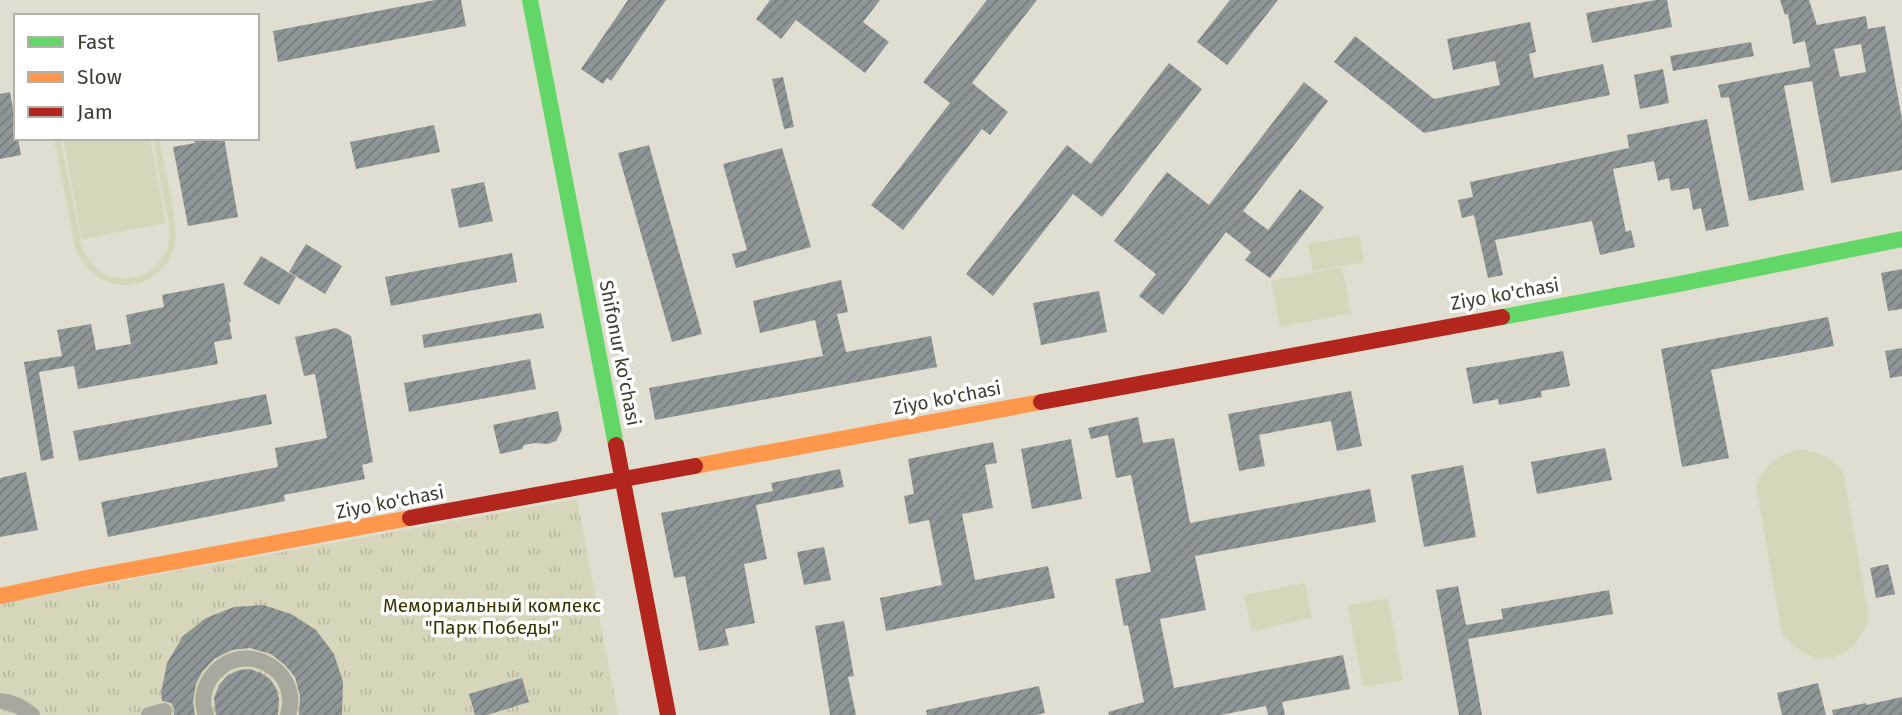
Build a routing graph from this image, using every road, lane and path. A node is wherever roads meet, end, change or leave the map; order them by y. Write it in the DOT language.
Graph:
graph roads {
  1 [pos="530,0"];
  2 [pos="1902,239"];
  3 [pos="623,480"];
  4 [pos="0,596"];
  5 [pos="0,701"];
  6 [pos="32,715"];
  7 [pos="205,715"];
  8 [pos="288,715"];
  9 [pos="668,715"];
  1 -- 3 [label="street, Shifonur ko'chasi"];
  2 -- 3 [label="street, Ziyo ko'chasi"];
  3 -- 4 [label="street, Ziyo ko'chasi"];
  3 -- 9 [label="street, Shifonur ko'chasi"];
  5 -- 6 [label="street"];
  7 -- 8 [label="street"];
}
